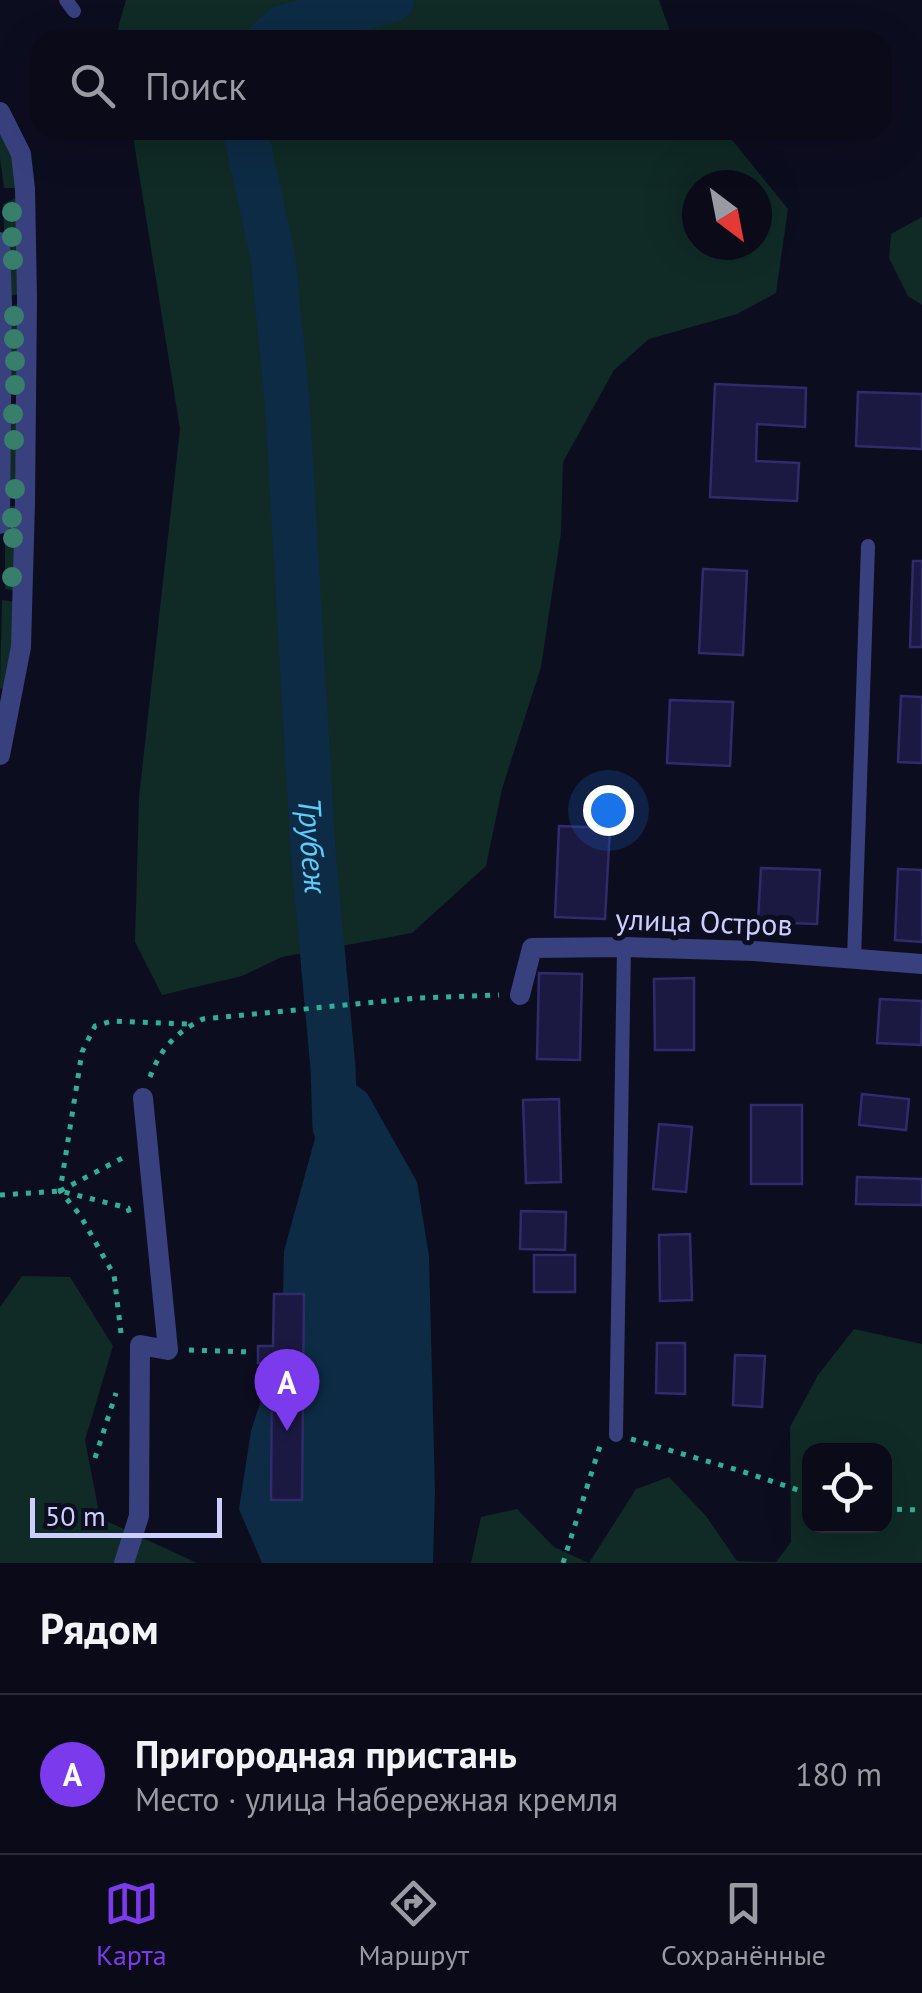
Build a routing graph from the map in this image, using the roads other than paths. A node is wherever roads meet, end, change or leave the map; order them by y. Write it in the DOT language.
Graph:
graph roads {
  1 [pos="0,112"];
  2 [pos="0,242"];
  3 [pos="0,524"];
  4 [pos="868,546"];
  5 [pos="0,756"];
  6 [pos="624,947"];
  7 [pos="854,959"];
  8 [pos="922,964"];
  9 [pos="520,995"];
  10 [pos="143,1098"];
  11 [pos="616,1435"];
  12 [pos="124,1563"];
  1 -- 5 [label="street"];
  2 -- 3 [label="street"];
  4 -- 7 [label="lane"];
  6 -- 7 [label="street, улица Остров"];
  6 -- 9 [label="street, улица Остров"];
  6 -- 11 [label="lane"];
  7 -- 8 [label="street, улица Остров"];
  10 -- 12 [label="street"];
}
